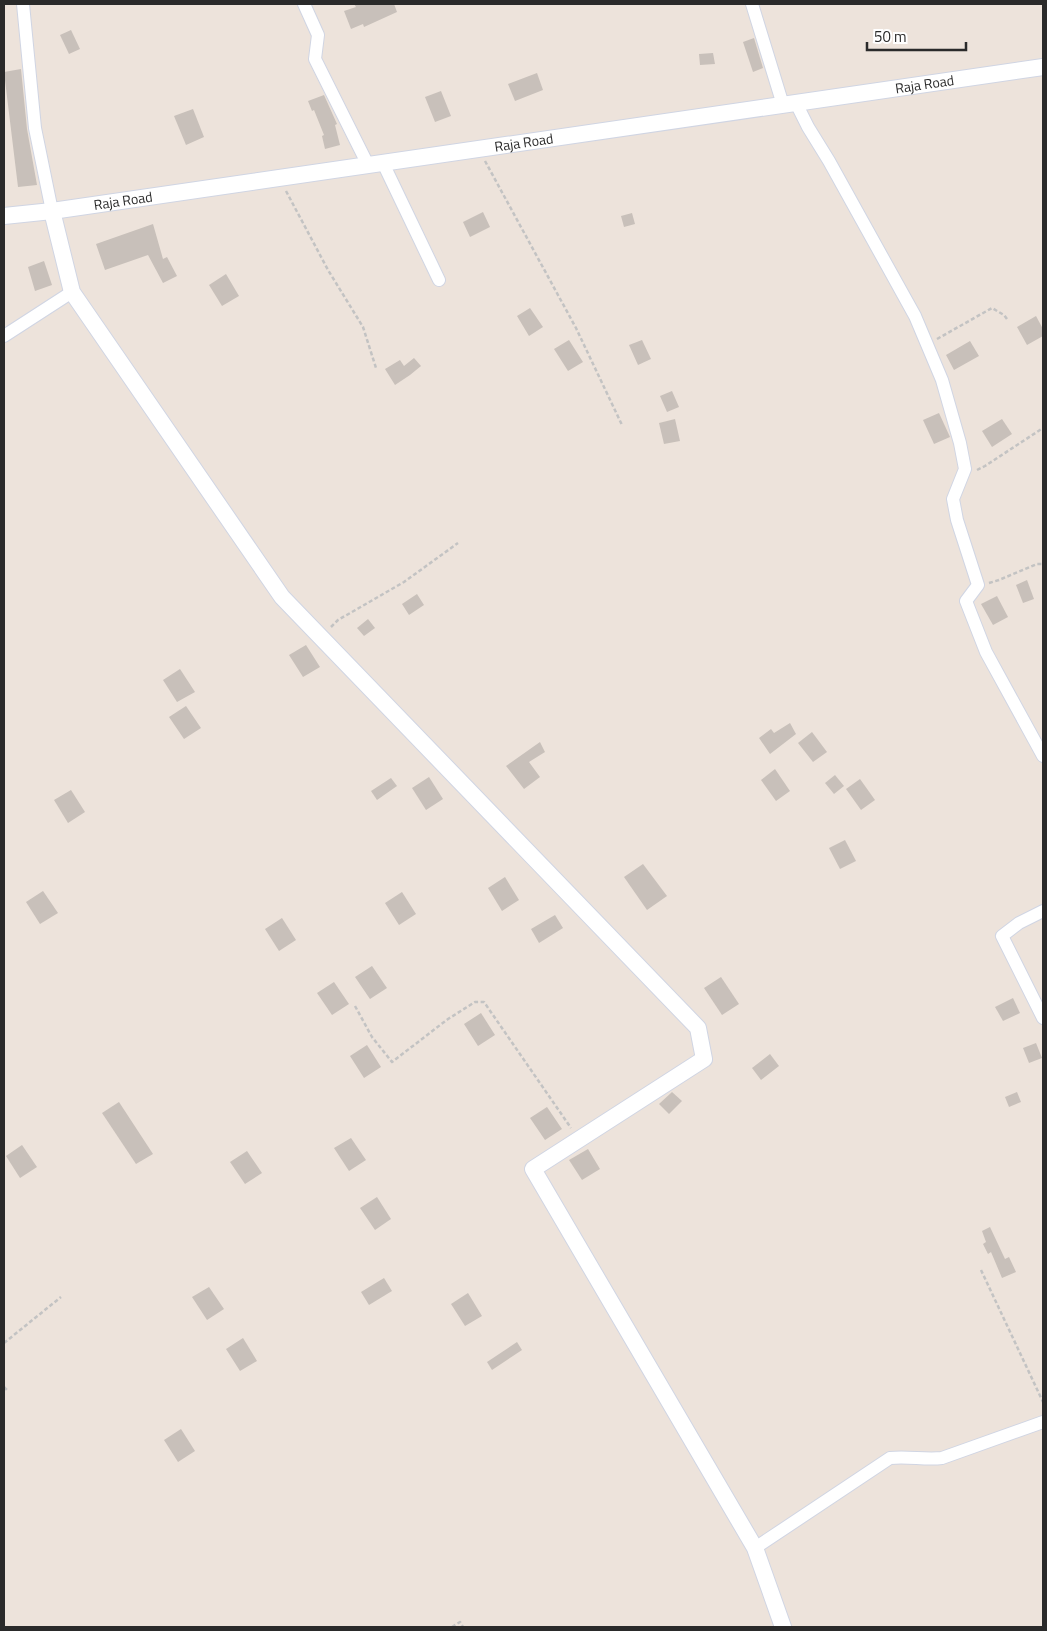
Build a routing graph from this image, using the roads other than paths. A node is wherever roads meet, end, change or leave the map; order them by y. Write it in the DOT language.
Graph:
graph roads {
  1 [pos="24,4"];
  2 [pos="304,4"];
  3 [pos="752,4"];
  4 [pos="1043,67"];
  5 [pos="789,104"];
  6 [pos="375,164"];
  7 [pos="52,211"];
  8 [pos="4,216"];
  9 [pos="439,280"];
  10 [pos="72,292"];
  11 [pos="4,336"];
  12 [pos="1043,756"];
  13 [pos="1043,911"];
  14 [pos="1043,1018"];
  15 [pos="1043,1422"];
  16 [pos="755,1548"];
  17 [pos="783,1627"];
  1 -- 7 [label="street"];
  2 -- 6 [label="street"];
  3 -- 5 [label="street"];
  4 -- 5 [label="street, Raja Road"];
  5 -- 6 [label="street, Raja Road"];
  5 -- 12 [label="street"];
  6 -- 7 [label="street, Raja Road"];
  6 -- 9 [label="street"];
  7 -- 8 [label="street, Raja Road"];
  7 -- 10 [label="street"];
  10 -- 11 [label="street"];
  10 -- 16 [label="street"];
  13 -- 14 [label="street"];
  15 -- 16 [label="street"];
  16 -- 17 [label="street"];
}
